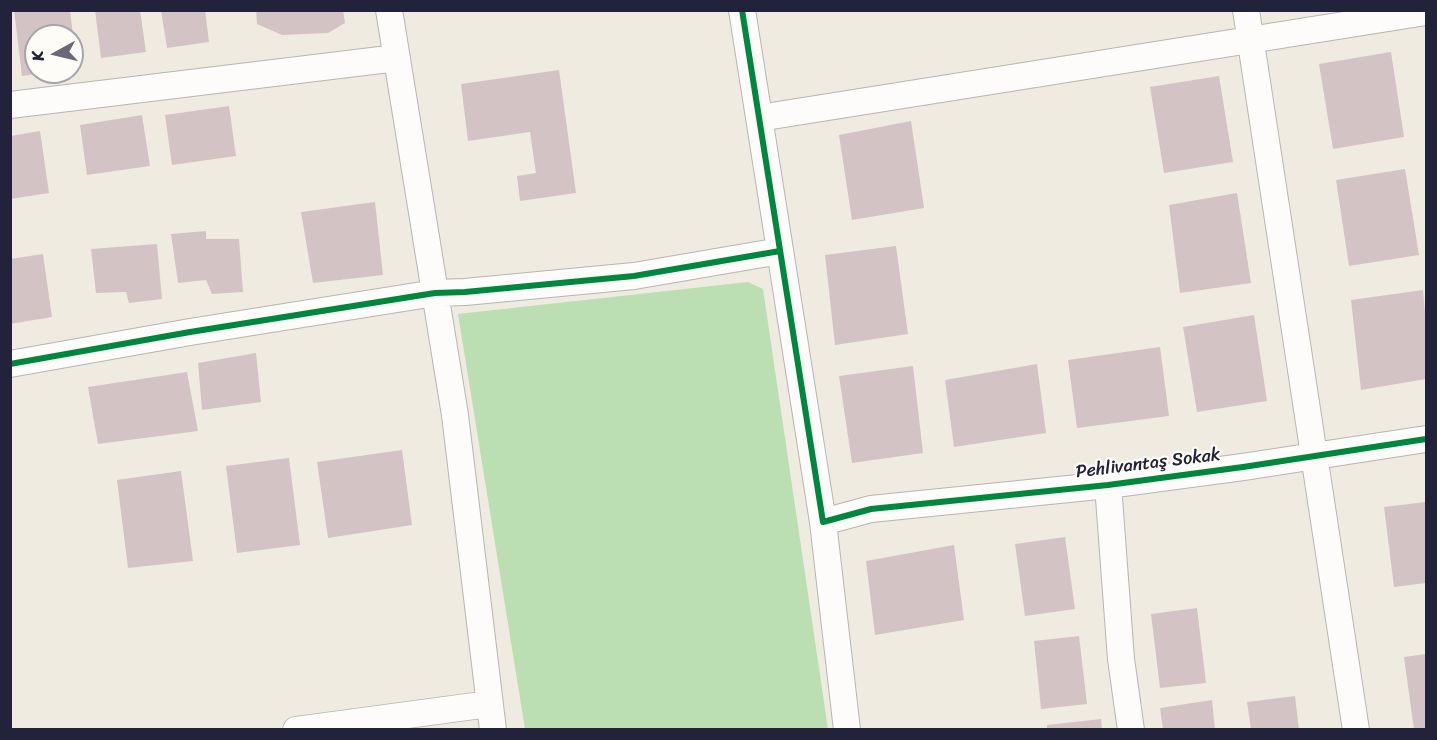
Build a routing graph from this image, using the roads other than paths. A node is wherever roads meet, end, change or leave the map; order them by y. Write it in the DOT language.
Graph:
graph roads {
  1 [pos="389,10"];
  2 [pos="742,10"];
  3 [pos="1246,10"];
  4 [pos="1426,12"];
  5 [pos="1251,40"];
  6 [pos="397,58"];
  7 [pos="10,105"];
  8 [pos="759,118"];
  9 [pos="780,251"];
  10 [pos="435,293"];
  11 [pos="10,364"];
  12 [pos="1426,439"];
  13 [pos="1314,456"];
  14 [pos="1108,485"];
  15 [pos="823,522"];
  16 [pos="489,704"];
  17 [pos="296,729"];
  18 [pos="493,729"];
  19 [pos="847,729"];
  20 [pos="1131,729"];
  21 [pos="1356,729"];
  1 -- 6 [label="street"];
  2 -- 8 [label="street"];
  3 -- 5 [label="street"];
  4 -- 5 [label="street"];
  5 -- 8 [label="street"];
  5 -- 13 [label="street"];
  6 -- 7 [label="street"];
  6 -- 10 [label="street"];
  8 -- 9 [label="street"];
  9 -- 10 [label="street"];
  9 -- 15 [label="street"];
  10 -- 11 [label="street"];
  10 -- 16 [label="street"];
  12 -- 13 [label="street, Pehlivantaş Sokak"];
  13 -- 14 [label="street, Pehlivantaş Sokak"];
  13 -- 21 [label="street"];
  14 -- 15 [label="street, Pehlivantaş Sokak"];
  14 -- 20 [label="street"];
  15 -- 19 [label="street"];
  16 -- 17 [label="street"];
  16 -- 18 [label="street"];
}
